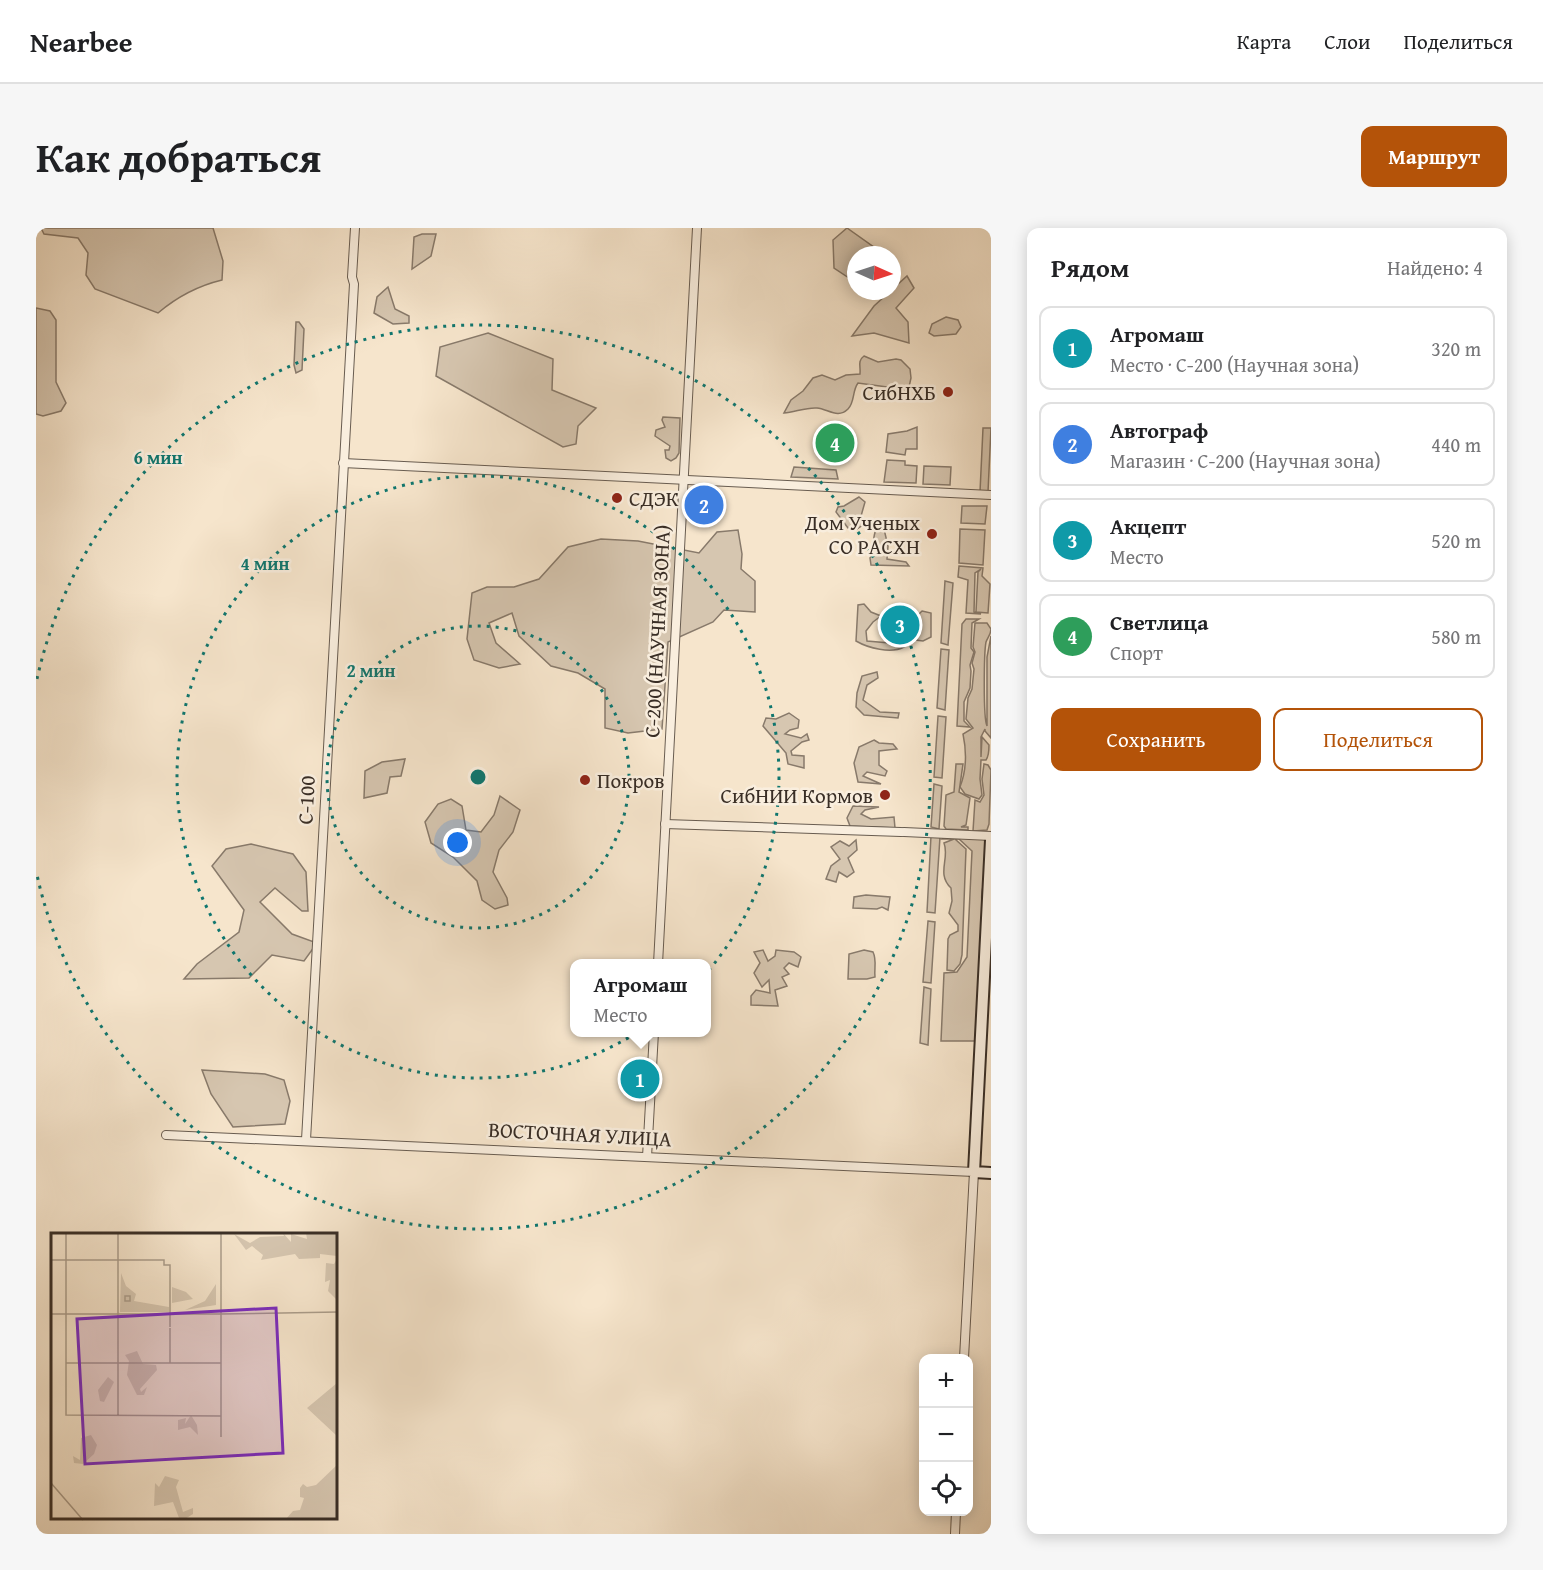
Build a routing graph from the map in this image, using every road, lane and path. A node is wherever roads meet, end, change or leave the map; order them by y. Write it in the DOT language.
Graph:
graph roads {
  1 [pos="355,228"];
  2 [pos="697,228"];
  3 [pos="343,463"];
  4 [pos="683,480"];
  5 [pos="991,495"];
  6 [pos="665,824"];
  7 [pos="991,838"];
  8 [pos="658,959"];
  9 [pos="654,1037"];
  10 [pos="166,1135"];
  11 [pos="306,1140"];
  12 [pos="647,1157"];
  13 [pos="974,1172"];
  14 [pos="991,1173"];
  15 [pos="964,1354"];
  16 [pos="956,1516"];
  17 [pos="955,1534"];
  1 -- 3 [label="street, С-100"];
  2 -- 4 [label="street, С-200 (НАУЧНАЯ ЗОНА)"];
  3 -- 4 [label="street"];
  3 -- 11 [label="street, С-100"];
  4 -- 5 [label="street"];
  4 -- 6 [label="street, С-200 (НАУЧНАЯ ЗОНА)"];
  6 -- 7 [label="street"];
  6 -- 8 [label="street, С-200 (НАУЧНАЯ ЗОНА)"];
  7 -- 13 [label="main road"];
  9 -- 12 [label="street"];
  10 -- 11 [label="street, ВОСТОЧНАЯ УЛИЦА"];
  11 -- 12 [label="street, ВОСТОЧНАЯ УЛИЦА"];
  12 -- 13 [label="street, ВОСТОЧНАЯ УЛИЦА"];
  13 -- 14 [label="main road, ВОСТОЧНАЯ УЛИЦА"];
  13 -- 15 [label="street"];
  16 -- 17 [label="street"];
}
